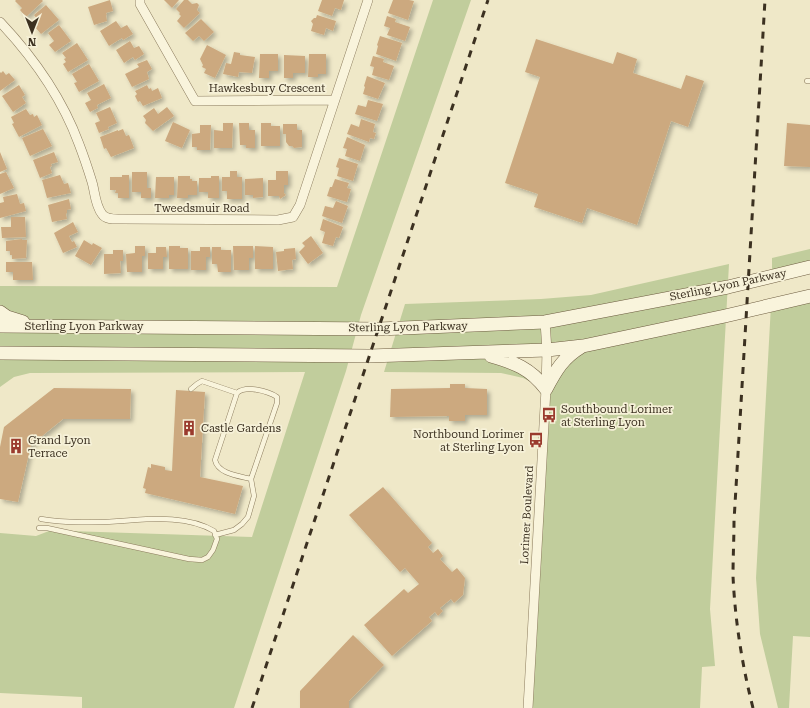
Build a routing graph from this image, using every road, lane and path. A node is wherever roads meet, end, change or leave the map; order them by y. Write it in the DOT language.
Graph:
graph roads {
  1 [pos="140,0"];
  2 [pos="368,0"];
  3 [pos="0,22"];
  4 [pos="335,100"];
  5 [pos="810,268"];
  6 [pos="810,296"];
  7 [pos="0,312"];
  8 [pos="545,322"];
  9 [pos="33,325"];
  10 [pos="0,326"];
  11 [pos="583,346"];
  12 [pos="547,350"];
  13 [pos="0,353"];
  14 [pos="479,353"];
  15 [pos="14,354"];
  16 [pos="0,360"];
  17 [pos="546,389"];
  18 [pos="191,390"];
  19 [pos="237,393"];
  20 [pos="251,480"];
  21 [pos="41,519"];
  22 [pos="39,528"];
  23 [pos="215,535"];
  24 [pos="528,708"];
  1 -- 4 [label="street, Hawkesbury Crescent"];
  2 -- 4 [label="street, Tweedsmuir Road"];
  3 -- 4 [label="street, Tweedsmuir Road"];
  5 -- 8 [label="main road, Sterling Lyon Parkway"];
  6 -- 11 [label="main road"];
  7 -- 9 [label="main road"];
  8 -- 9 [label="main road, Sterling Lyon Parkway"];
  8 -- 12 [label="street, Lorimer Boulevard"];
  9 -- 10 [label="main road, Sterling Lyon Parkway"];
  11 -- 12 [label="main road"];
  11 -- 17 [label="main road"];
  12 -- 14 [label="main road"];
  12 -- 17 [label="street, Lorimer Boulevard"];
  13 -- 15 [label="main road"];
  14 -- 15 [label="main road"];
  14 -- 17 [label="main road"];
  15 -- 16 [label="main road"];
  17 -- 24 [label="street, Lorimer Boulevard"];
  18 -- 19 [label="lane"];
  19 -- 20 [label="lane"];
  19 -- 20 [label="lane"];
  20 -- 23 [label="lane"];
  21 -- 23 [label="lane"];
  22 -- 23 [label="lane"];
}
